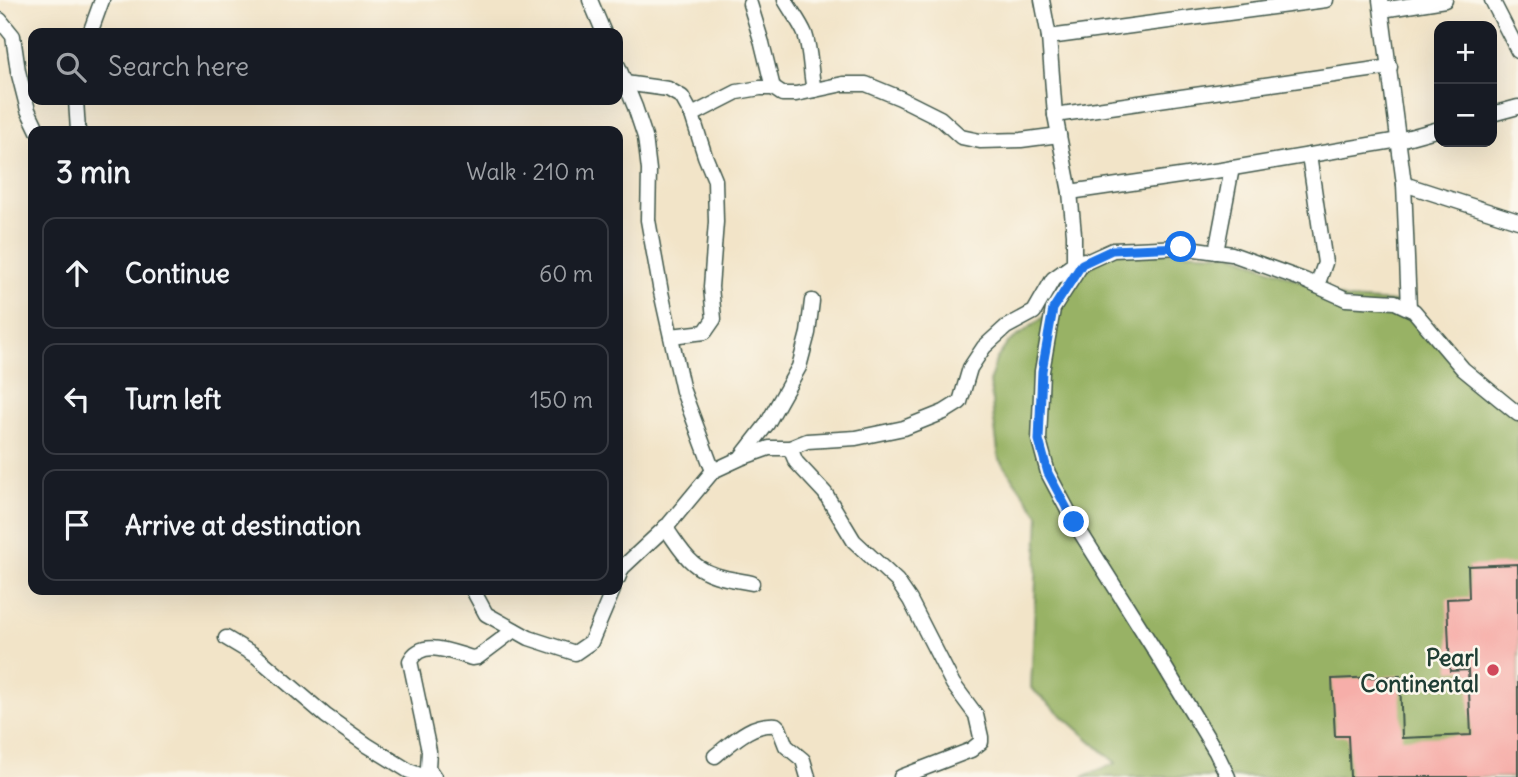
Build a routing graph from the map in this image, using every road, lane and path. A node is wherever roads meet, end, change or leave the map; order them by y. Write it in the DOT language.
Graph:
graph roads {
  1 [pos="102,0"];
  2 [pos="590,0"];
  3 [pos="785,0"];
  4 [pos="1042,0"];
  5 [pos="1326,0"];
  6 [pos="1445,0"];
  7 [pos="1492,0"];
  8 [pos="750,4"];
  9 [pos="1381,5"];
  10 [pos="0,20"];
  11 [pos="92,28"];
  12 [pos="602,28"];
  13 [pos="1049,37"];
  14 [pos="1518,51"];
  15 [pos="1390,67"];
  16 [pos="623,78"];
  17 [pos="625,83"];
  18 [pos="773,88"];
  19 [pos="814,90"];
  20 [pos="76,105"];
  21 [pos="1518,107"];
  22 [pos="1497,113"];
  23 [pos="692,115"];
  24 [pos="1055,115"];
  25 [pos="36,126"];
  26 [pos="78,126"];
  27 [pos="1434,130"];
  28 [pos="1059,135"];
  29 [pos="1399,140"];
  30 [pos="1309,155"];
  31 [pos="1232,168"];
  32 [pos="1404,184"];
  33 [pos="1070,191"];
  34 [pos="1518,221"];
  35 [pos="1216,252"];
  36 [pos="1099,256"];
  37 [pos="1074,264"];
  38 [pos="1317,285"];
  39 [pos="812,301"];
  40 [pos="1409,308"];
  41 [pos="671,336"];
  42 [pos="1518,414"];
  43 [pos="790,448"];
  44 [pos="741,458"];
  45 [pos="713,471"];
  46 [pos="665,527"];
  47 [pos="623,567"];
  48 [pos="752,583"];
  49 [pos="476,595"];
  50 [pos="611,595"];
  51 [pos="514,630"];
  52 [pos="226,638"];
  53 [pos="715,756"];
  54 [pos="936,771"];
  55 [pos="426,777"];
  56 [pos="434,777"];
  57 [pos="808,777"];
  58 [pos="901,777"];
  59 [pos="1228,777"];
  1 -- 11 [label="street"];
  2 -- 12 [label="street"];
  3 -- 19 [label="street"];
  4 -- 13 [label="street"];
  5 -- 13 [label="street"];
  6 -- 9 [label="street"];
  7 -- 14 [label="street"];
  8 -- 18 [label="street"];
  9 -- 15 [label="street"];
  10 -- 25 [label="street"];
  13 -- 24 [label="street"];
  15 -- 24 [label="street"];
  15 -- 29 [label="street"];
  16 -- 17 [label="street"];
  17 -- 23 [label="street"];
  17 -- 41 [label="street"];
  18 -- 19 [label="street"];
  18 -- 23 [label="street"];
  19 -- 28 [label="street"];
  20 -- 26 [label="street"];
  21 -- 22 [label="street"];
  23 -- 41 [label="street"];
  24 -- 28 [label="street"];
  27 -- 29 [label="street"];
  28 -- 33 [label="street"];
  29 -- 30 [label="street"];
  29 -- 32 [label="street"];
  30 -- 31 [label="street"];
  30 -- 38 [label="street"];
  31 -- 33 [label="street"];
  31 -- 35 [label="street"];
  32 -- 34 [label="street"];
  32 -- 40 [label="street"];
  33 -- 37 [label="street"];
  35 -- 36 [label="street"];
  35 -- 38 [label="street"];
  36 -- 37 [label="street"];
  36 -- 59 [label="street"];
  37 -- 43 [label="street"];
  38 -- 40 [label="street"];
  39 -- 44 [label="street"];
  40 -- 42 [label="street"];
  41 -- 45 [label="street"];
  43 -- 44 [label="street"];
  43 -- 54 [label="street"];
  44 -- 45 [label="street"];
  45 -- 46 [label="street"];
  46 -- 47 [label="street"];
  46 -- 48 [label="street"];
  49 -- 51 [label="street"];
  50 -- 51 [label="street"];
  51 -- 56 [label="street"];
  52 -- 55 [label="street"];
  53 -- 57 [label="street"];
  54 -- 58 [label="street"];
}
